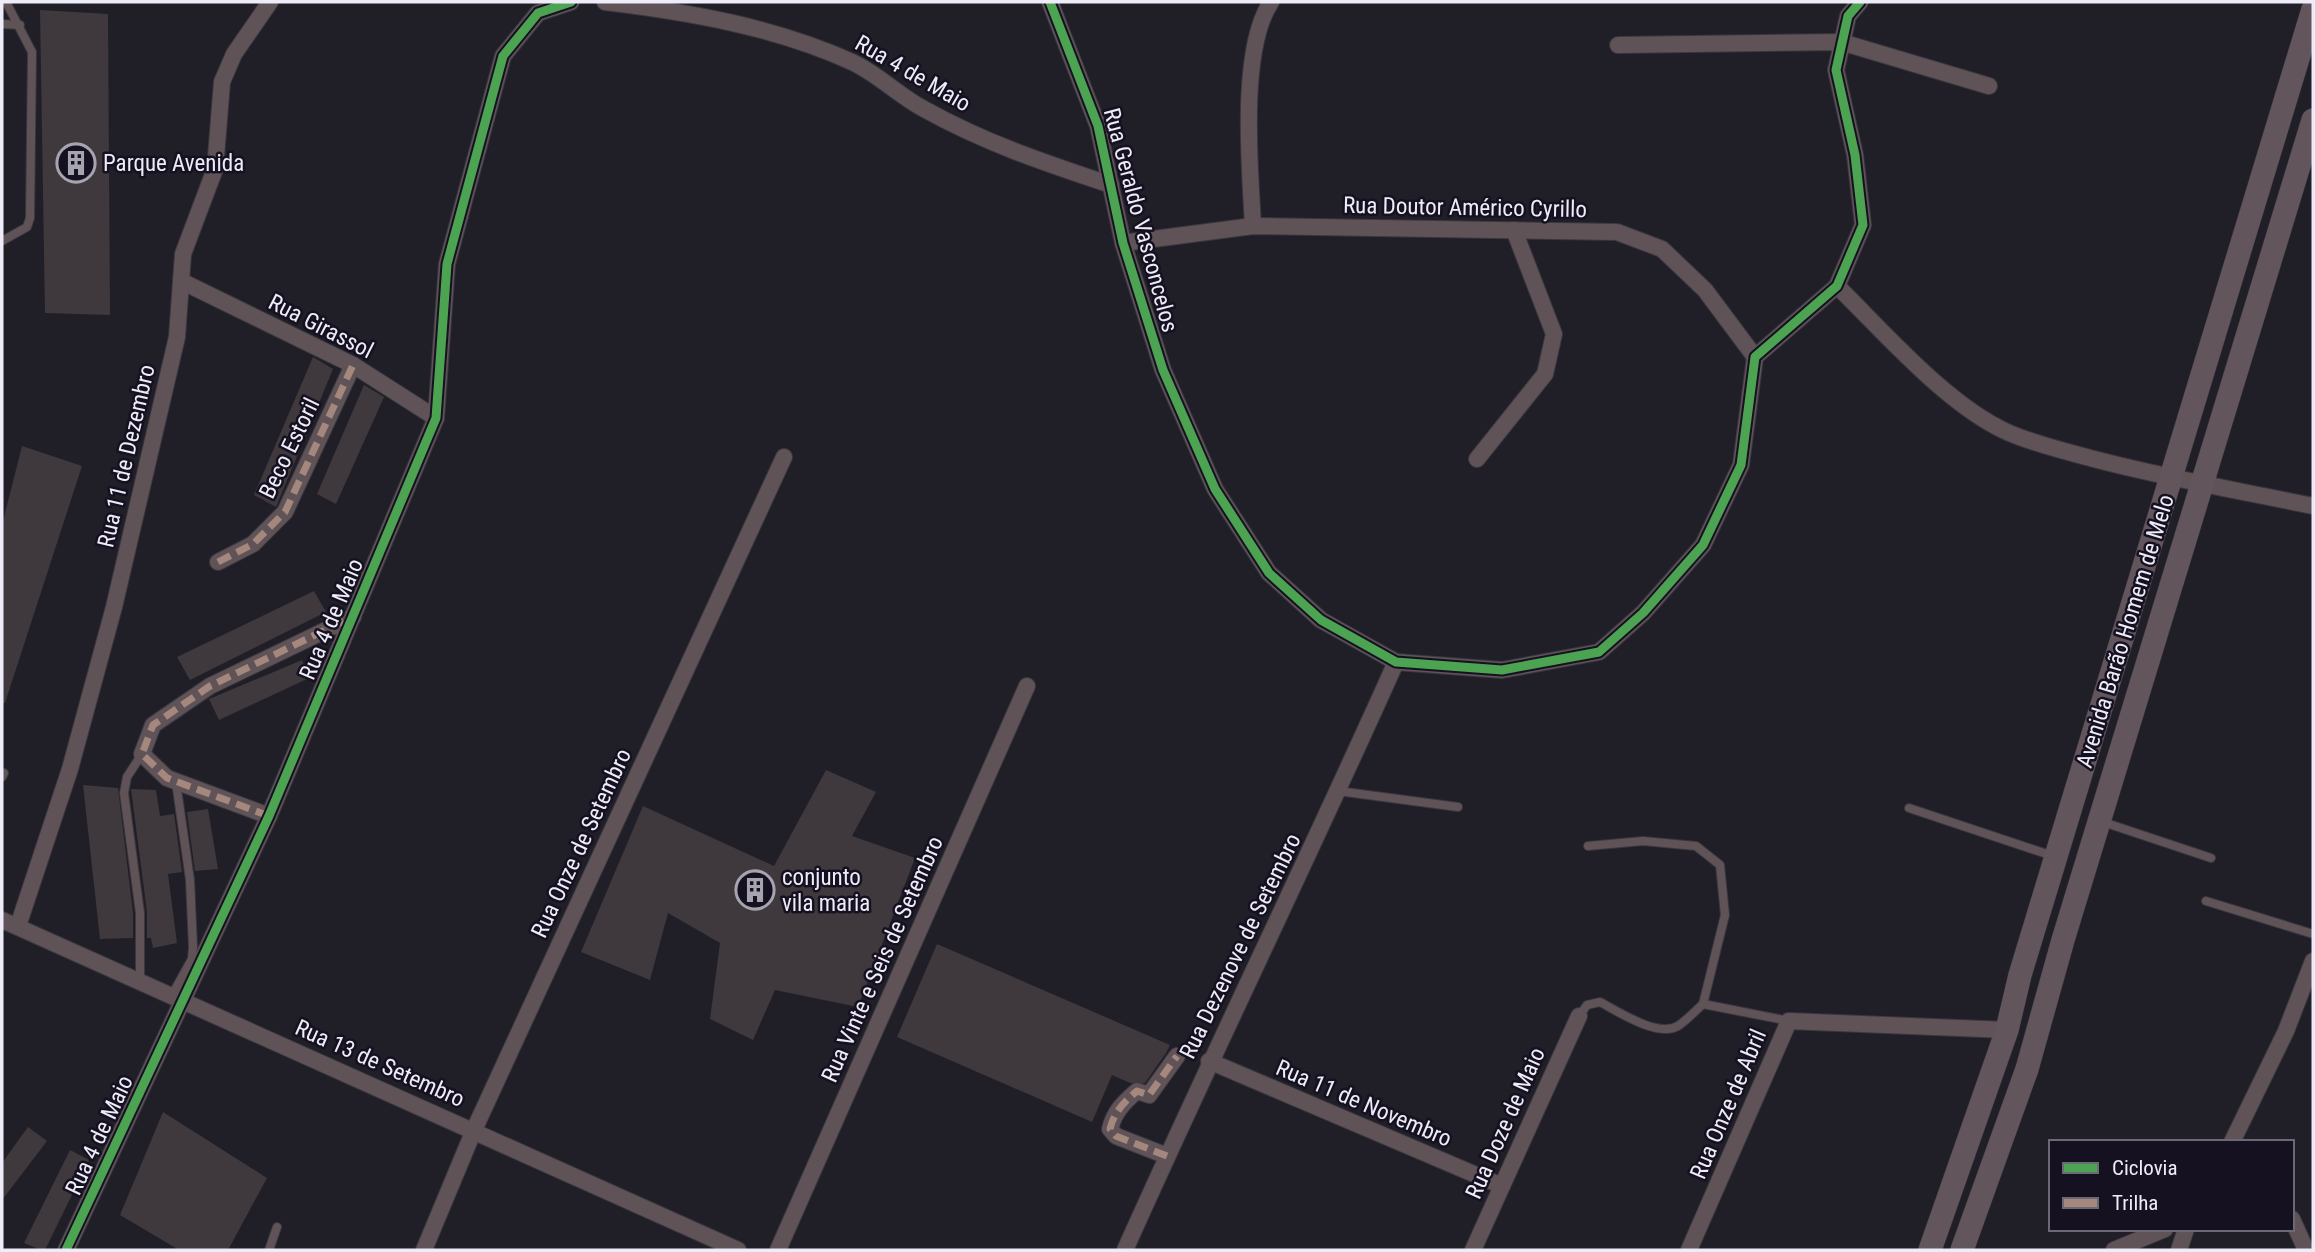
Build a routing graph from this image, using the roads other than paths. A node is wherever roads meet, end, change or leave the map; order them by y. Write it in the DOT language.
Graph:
graph roads {
  1 [pos="6,2"];
  2 [pos="270,2"];
  3 [pos="571,2"];
  4 [pos="605,2"];
  5 [pos="714,2"];
  6 [pos="1050,2"];
  7 [pos="1271,2"];
  8 [pos="1860,2"];
  9 [pos="2313,9"];
  10 [pos="710,18"];
  11 [pos="2,24"];
  12 [pos="20,25"];
  13 [pos="1841,42"];
  14 [pos="1618,45"];
  15 [pos="1989,86"];
  16 [pos="2313,120"];
  17 [pos="1111,184"];
  18 [pos="1253,226"];
  19 [pos="1514,230"];
  20 [pos="2,241"];
  21 [pos="1123,243"];
  22 [pos="181,281"];
  23 [pos="1837,286"];
  24 [pos="1755,357"];
  25 [pos="353,365"];
  26 [pos="436,418"];
  27 [pos="785,457"];
  28 [pos="1477,460"];
  29 [pos="2172,479"];
  30 [pos="2204,484"];
  31 [pos="2313,506"];
  32 [pos="218,562"];
  33 [pos="353,617"];
  34 [pos="1396,662"];
  35 [pos="1027,686"];
  36 [pos="142,754"];
  37 [pos="176,782"];
  38 [pos="1338,792"];
  39 [pos="1458,807"];
  40 [pos="1909,808"];
  41 [pos="270,816"];
  42 [pos="2099,821"];
  43 [pos="1588,846"];
  44 [pos="2056,857"];
  45 [pos="2211,858"];
  46 [pos="2206,901"];
  47 [pos="2,920"];
  48 [pos="18,926"];
  49 [pos="2313,934"];
  50 [pos="2313,961"];
  51 [pos="140,980"];
  52 [pos="178,997"];
  53 [pos="1703,1004"];
  54 [pos="1579,1016"];
  55 [pos="1789,1021"];
  56 [pos="2007,1030"];
  57 [pos="1177,1056"];
  58 [pos="1209,1061"];
  59 [pos="2027,1069"];
  60 [pos="474,1130"];
  61 [pos="2237,1139"];
  62 [pos="1167,1156"];
  63 [pos="1502,1186"];
  64 [pos="2294,1223"];
  65 [pos="277,1227"];
  66 [pos="2160,1231"];
  67 [pos="2185,1231"];
  68 [pos="66,1250"];
  69 [pos="269,1250"];
  70 [pos="424,1250"];
  71 [pos="738,1250"];
  72 [pos="778,1250"];
  73 [pos="1125,1250"];
  74 [pos="1473,1250"];
  75 [pos="1689,1250"];
  76 [pos="1930,1250"];
  77 [pos="1962,1250"];
  78 [pos="2114,1250"];
  79 [pos="2179,1250"];
  80 [pos="2306,1250"];
  1 -- 12 [label="lane"];
  2 -- 22 [label="street, Rua 11 de Dezembro"];
  3 -- 26 [label="street, Rua 4 de Maio"];
  4 -- 10 [label="street, Rua 4 de Maio"];
  5 -- 10 [label="street"];
  6 -- 17 [label="street, Rua Geraldo Vasconcelos"];
  7 -- 18 [label="street"];
  8 -- 13 [label="street"];
  9 -- 29 [label="main road, Avenida Barão Homem de Melo"];
  10 -- 17 [label="street, Rua 4 de Maio"];
  11 -- 12 [label="lane"];
  12 -- 20 [label="lane"];
  13 -- 14 [label="street"];
  13 -- 15 [label="street"];
  13 -- 23 [label="street"];
  16 -- 30 [label="main road, Avenida Barão Homem de Melo"];
  17 -- 21 [label="street, Rua Geraldo Vasconcelos"];
  18 -- 19 [label="street, Rua Doutor Américo Cyrillo"];
  18 -- 21 [label="street, Rua Doutor Américo Cyrillo"];
  19 -- 24 [label="street, Rua Doutor Américo Cyrillo"];
  19 -- 28 [label="street"];
  21 -- 34 [label="street, Rua Geraldo Vasconcelos"];
  22 -- 25 [label="street, Rua Girassol"];
  22 -- 48 [label="street, Rua 11 de Dezembro"];
  23 -- 24 [label="street"];
  23 -- 29 [label="street"];
  24 -- 34 [label="street, Rua Geraldo Vasconcelos"];
  25 -- 26 [label="street, Rua Girassol"];
  25 -- 32 [label="street, Beco Estoril"];
  26 -- 33 [label="street, Rua 4 de Maio"];
  27 -- 60 [label="street, Rua Onze de Setembro"];
  29 -- 30 [label="street"];
  29 -- 44 [label="main road, Avenida Barão Homem de Melo"];
  30 -- 31 [label="street"];
  30 -- 42 [label="main road, Avenida Barão Homem de Melo"];
  33 -- 36 [label="street"];
  33 -- 41 [label="street, Rua 4 de Maio"];
  34 -- 38 [label="street, Rua Dezenove de Setembro"];
  35 -- 72 [label="street, Rua Vinte e Seis de Setembro"];
  36 -- 37 [label="street"];
  36 -- 51 [label="lane"];
  37 -- 41 [label="street"];
  37 -- 52 [label="lane"];
  38 -- 39 [label="lane"];
  38 -- 58 [label="street, Rua Dezenove de Setembro"];
  40 -- 44 [label="lane"];
  41 -- 52 [label="street, Rua 4 de Maio"];
  42 -- 45 [label="lane"];
  42 -- 59 [label="main road, Avenida Barão Homem de Melo"];
  43 -- 53 [label="lane"];
  44 -- 56 [label="main road, Avenida Barão Homem de Melo"];
  46 -- 49 [label="lane"];
  47 -- 48 [label="street, Rua 13 de Setembro"];
  48 -- 51 [label="street, Rua 13 de Setembro"];
  50 -- 61 [label="street"];
  51 -- 52 [label="street, Rua 13 de Setembro"];
  52 -- 60 [label="street, Rua 13 de Setembro"];
  52 -- 68 [label="street, Rua 4 de Maio"];
  53 -- 54 [label="lane"];
  53 -- 55 [label="lane"];
  54 -- 63 [label="street, Rua Doze de Maio"];
  55 -- 56 [label="street, Rua Onze de Abril"];
  55 -- 75 [label="street, Rua Onze de Abril"];
  56 -- 59 [label="main road"];
  56 -- 76 [label="main road, Avenida Barão Homem de Melo"];
  57 -- 62 [label="street"];
  58 -- 62 [label="street, Rua Dezenove de Setembro"];
  58 -- 63 [label="street, Rua 11 de Novembro"];
  59 -- 77 [label="main road, Avenida Barão Homem de Melo"];
  60 -- 70 [label="street, Rua Onze de Setembro"];
  60 -- 71 [label="street, Rua 13 de Setembro"];
  62 -- 73 [label="street, Rua Dezenove de Setembro"];
  63 -- 74 [label="street, Rua Doze de Maio"];
  64 -- 80 [label="street"];
  65 -- 69 [label="lane"];
  66 -- 78 [label="street"];
  67 -- 79 [label="street"];
}
